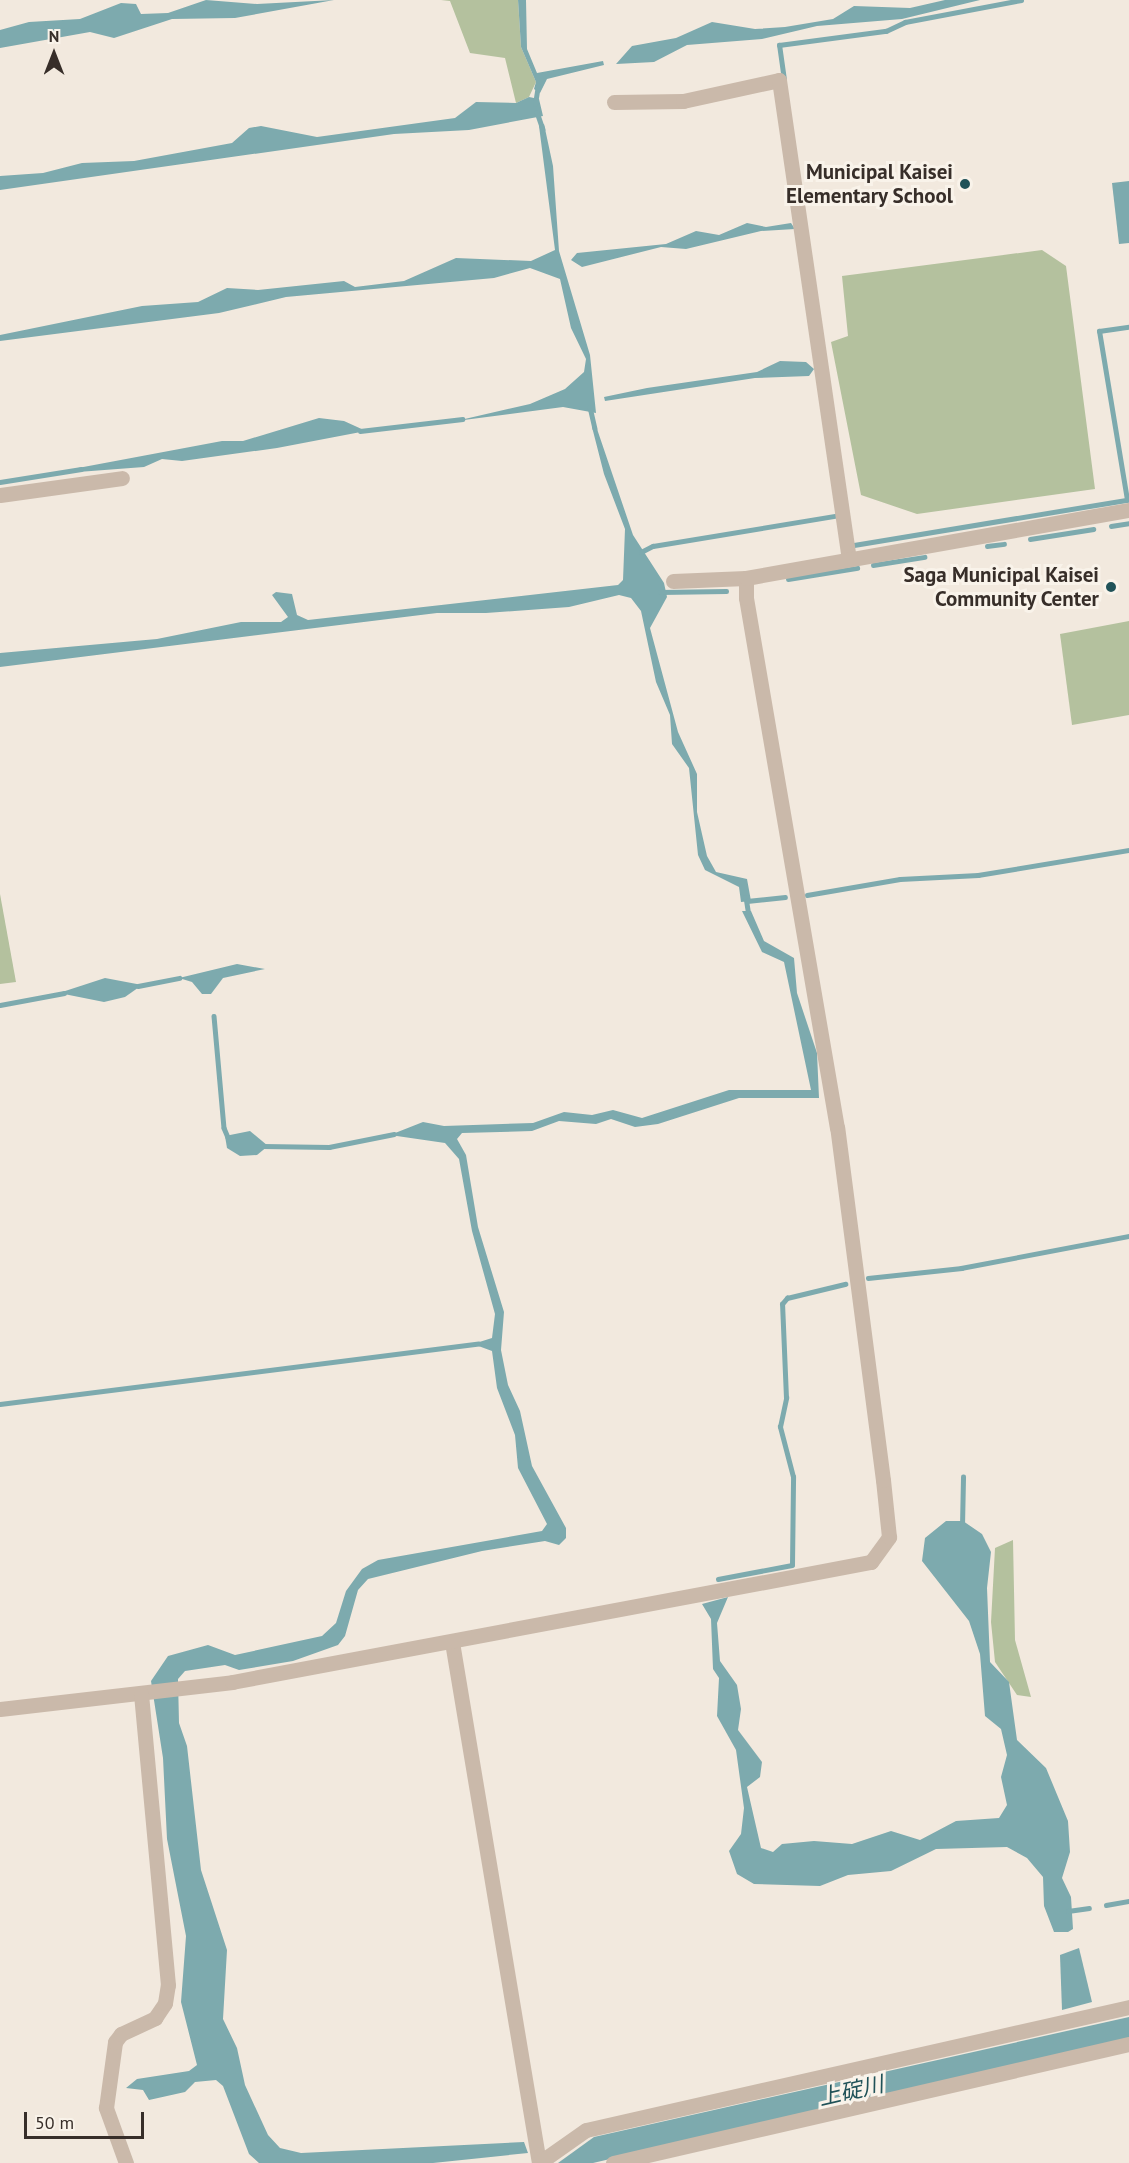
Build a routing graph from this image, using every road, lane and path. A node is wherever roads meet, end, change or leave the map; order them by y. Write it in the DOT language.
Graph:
graph roads {
  1 [pos="614,102"];
  2 [pos="122,478"];
  3 [pos="0,495"];
  4 [pos="1129,510"];
  5 [pos="849,559"];
  6 [pos="746,578"];
  7 [pos="673,581"];
  8 [pos="452,1642"];
  9 [pos="145,1692"];
  10 [pos="0,1709"];
  11 [pos="1129,2007"];
  12 [pos="1129,2044"];
  13 [pos="126,2163"];
  14 [pos="539,2163"];
  15 [pos="613,2163"];
  1 -- 5 [label="street"];
  2 -- 3 [label="street"];
  4 -- 5 [label="street"];
  5 -- 6 [label="street"];
  6 -- 7 [label="street"];
  6 -- 8 [label="street"];
  8 -- 9 [label="street"];
  8 -- 14 [label="street"];
  9 -- 10 [label="street"];
  9 -- 13 [label="street"];
  11 -- 14 [label="street"];
  12 -- 15 [label="street"];
}
